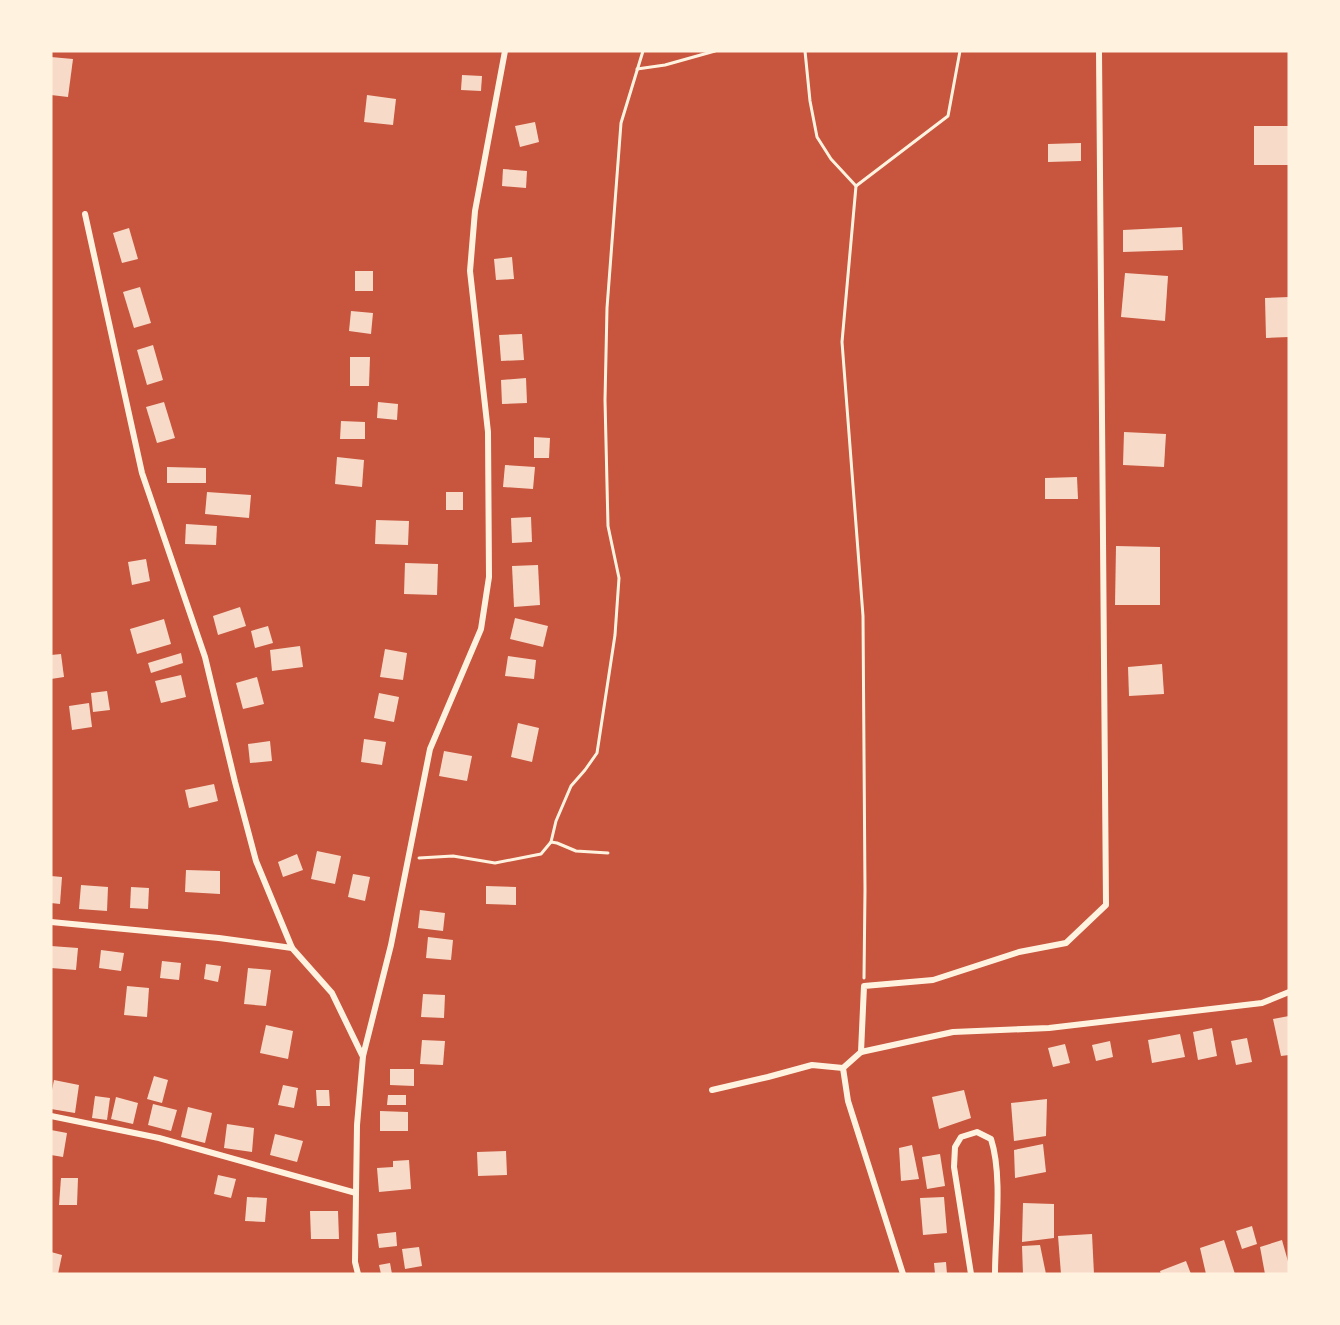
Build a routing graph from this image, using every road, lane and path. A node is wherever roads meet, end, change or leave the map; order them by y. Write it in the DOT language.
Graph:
graph roads {
  1 [pos="505,51"];
  2 [pos="642,51"];
  3 [pos="715,51"];
  4 [pos="805,51"];
  5 [pos="960,51"];
  6 [pos="1099,51"];
  7 [pos="638,69"];
  8 [pos="856,186"];
  9 [pos="85,214"];
  10 [pos="551,842"];
  11 [pos="608,853"];
  12 [pos="408,858"];
  13 [pos="51,922"];
  14 [pos="292,948"];
  15 [pos="864,986"];
  16 [pos="1289,992"];
  17 [pos="861,1052"];
  18 [pos="363,1056"];
  19 [pos="843,1068"];
  20 [pos="712,1090"];
  21 [pos="51,1116"];
  22 [pos="356,1193"];
  23 [pos="358,1274"];
  24 [pos="903,1274"];
  25 [pos="971,1274"];
  26 [pos="995,1274"];
  1 -- 12 [label="street"];
  2 -- 7 [label="path"];
  3 -- 7 [label="path"];
  4 -- 8 [label="path"];
  5 -- 8 [label="path"];
  6 -- 15 [label="street"];
  7 -- 10 [label="path"];
  8 -- 15 [label="path"];
  9 -- 14 [label="street"];
  10 -- 11 [label="path"];
  10 -- 12 [label="path"];
  12 -- 18 [label="street"];
  13 -- 14 [label="street"];
  14 -- 18 [label="street"];
  15 -- 17 [label="street"];
  16 -- 17 [label="street"];
  17 -- 19 [label="street"];
  18 -- 22 [label="street"];
  19 -- 20 [label="street"];
  19 -- 24 [label="street"];
  21 -- 22 [label="street"];
  22 -- 23 [label="street"];
  25 -- 26 [label="street"];
}
